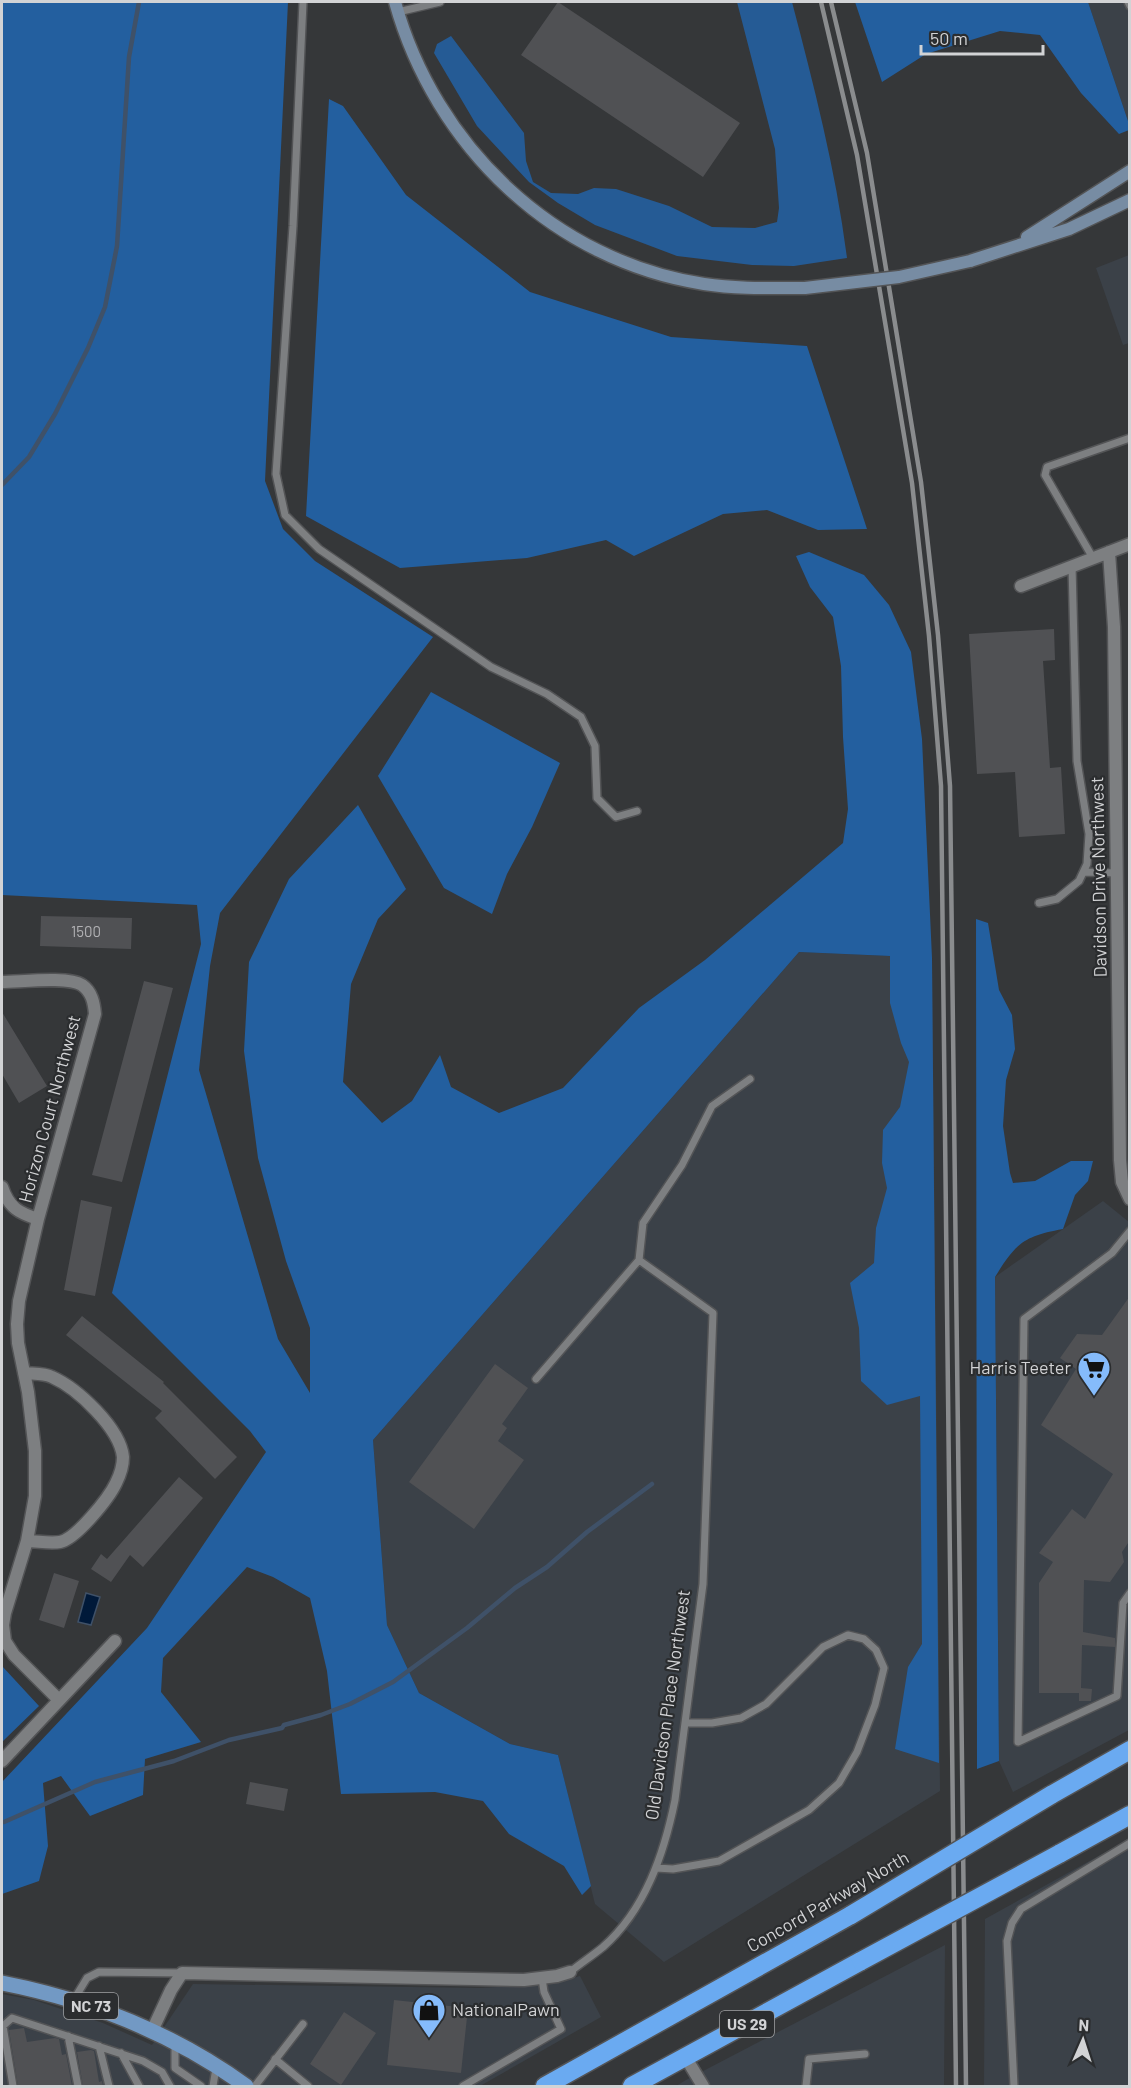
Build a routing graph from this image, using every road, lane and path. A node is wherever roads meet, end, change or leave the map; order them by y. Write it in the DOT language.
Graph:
graph roads {
  1 [pos="303,2"];
  2 [pos="440,2"];
  3 [pos="1128,2"];
  4 [pos="1130,6"];
  5 [pos="397,7"];
  6 [pos="1130,171"];
  7 [pos="1130,201"];
  8 [pos="1012,246"];
  9 [pos="1130,438"];
  10 [pos="1130,544"];
  11 [pos="1109,552"];
  12 [pos="1093,558"];
  13 [pos="1072,566"];
  14 [pos="1021,586"];
  15 [pos="637,811"];
  16 [pos="1084,872"];
  17 [pos="1117,873"];
  18 [pos="1039,903"];
  19 [pos="2,982"];
  20 [pos="750,1078"];
  21 [pos="2,1187"];
  22 [pos="1130,1199"];
  23 [pos="38,1220"];
  24 [pos="1130,1231"];
  25 [pos="639,1260"];
  26 [pos="24,1374"];
  27 [pos="536,1378"];
  28 [pos="27,1540"];
  29 [pos="1130,1593"];
  30 [pos="115,1641"];
  31 [pos="59,1700"];
  32 [pos="686,1723"];
  33 [pos="1130,1750"];
  34 [pos="2,1761"];
  35 [pos="1130,1815"];
  36 [pos="1130,1843"];
  37 [pos="656,1868"];
  38 [pos="570,1972"];
  39 [pos="182,1974"];
  40 [pos="542,1978"];
  41 [pos="2,1983"];
  42 [pos="73,2001"];
  43 [pos="303,2024"];
  44 [pos="152,2031"];
  45 [pos="68,2036"];
  46 [pos="176,2043"];
  47 [pos="99,2046"];
  48 [pos="121,2053"];
  49 [pos="865,2054"];
  50 [pos="686,2058"];
  51 [pos="276,2059"];
  52 [pos="216,2068"];
  53 [pos="13,2086"];
  54 [pos="78,2086"];
  55 [pos="109,2086"];
  56 [pos="139,2086"];
  57 [pos="170,2086"];
  58 [pos="201,2086"];
  59 [pos="213,2086"];
  60 [pos="246,2086"];
  61 [pos="255,2086"];
  62 [pos="308,2086"];
  63 [pos="464,2086"];
  64 [pos="545,2086"];
  65 [pos="632,2086"];
  66 [pos="703,2086"];
  67 [pos="806,2086"];
  68 [pos="1014,2086"];
  1 -- 15 [label="lane"];
  2 -- 5 [label="lane"];
  3 -- 4 [label="lane"];
  5 -- 8 [label="main road, bridge"];
  6 -- 8 [label="main road"];
  7 -- 8 [label="main road"];
  9 -- 12 [label="lane"];
  10 -- 11 [label="street"];
  11 -- 12 [label="street"];
  11 -- 17 [label="street, Davidson Drive Northwest"];
  12 -- 13 [label="street"];
  13 -- 14 [label="street"];
  13 -- 16 [label="lane"];
  16 -- 17 [label="lane"];
  16 -- 18 [label="lane"];
  17 -- 22 [label="street, Davidson Drive Northwest"];
  19 -- 23 [label="street, Horizon Court Northwest"];
  20 -- 25 [label="lane"];
  21 -- 23 [label="street, Horizon Court Northwest"];
  23 -- 26 [label="street, Horizon Court Northwest"];
  24 -- 29 [label="lane"];
  25 -- 27 [label="lane"];
  25 -- 32 [label="lane, Old Davidson Place Northwest"];
  26 -- 28 [label="street, Horizon Court Northwest"];
  26 -- 28 [label="street"];
  28 -- 31 [label="street, Horizon Court Northwest"];
  30 -- 31 [label="street"];
  31 -- 34 [label="street"];
  32 -- 37 [label="lane, Old Davidson Place Northwest"];
  32 -- 37 [label="lane"];
  33 -- 64 [label="highway, Concord Parkway North / US 29, bridge"];
  35 -- 50 [label="highway, US 29, bridge"];
  36 -- 68 [label="lane"];
  37 -- 38 [label="lane, Old Davidson Place Northwest"];
  38 -- 40 [label="street, Old Davidson Place Northwest"];
  39 -- 40 [label="street, Old Davidson Place Northwest"];
  39 -- 42 [label="lane"];
  39 -- 44 [label="street"];
  40 -- 63 [label="lane"];
  41 -- 42 [label="main road, NC 73"];
  42 -- 44 [label="main road, NC 73"];
  43 -- 51 [label="lane"];
  44 -- 46 [label="main road, NC 73"];
  45 -- 47 [label="lane"];
  45 -- 53 [label="lane"];
  45 -- 54 [label="lane"];
  46 -- 52 [label="main road, NC 73"];
  46 -- 58 [label="lane"];
  47 -- 48 [label="lane"];
  47 -- 55 [label="lane"];
  48 -- 56 [label="lane"];
  48 -- 57 [label="lane"];
  49 -- 67 [label="lane"];
  50 -- 65 [label="highway, US 29"];
  50 -- 66 [label="street"];
  51 -- 61 [label="lane"];
  51 -- 62 [label="lane"];
  52 -- 59 [label="lane"];
  52 -- 60 [label="main road, NC 73"];
}
